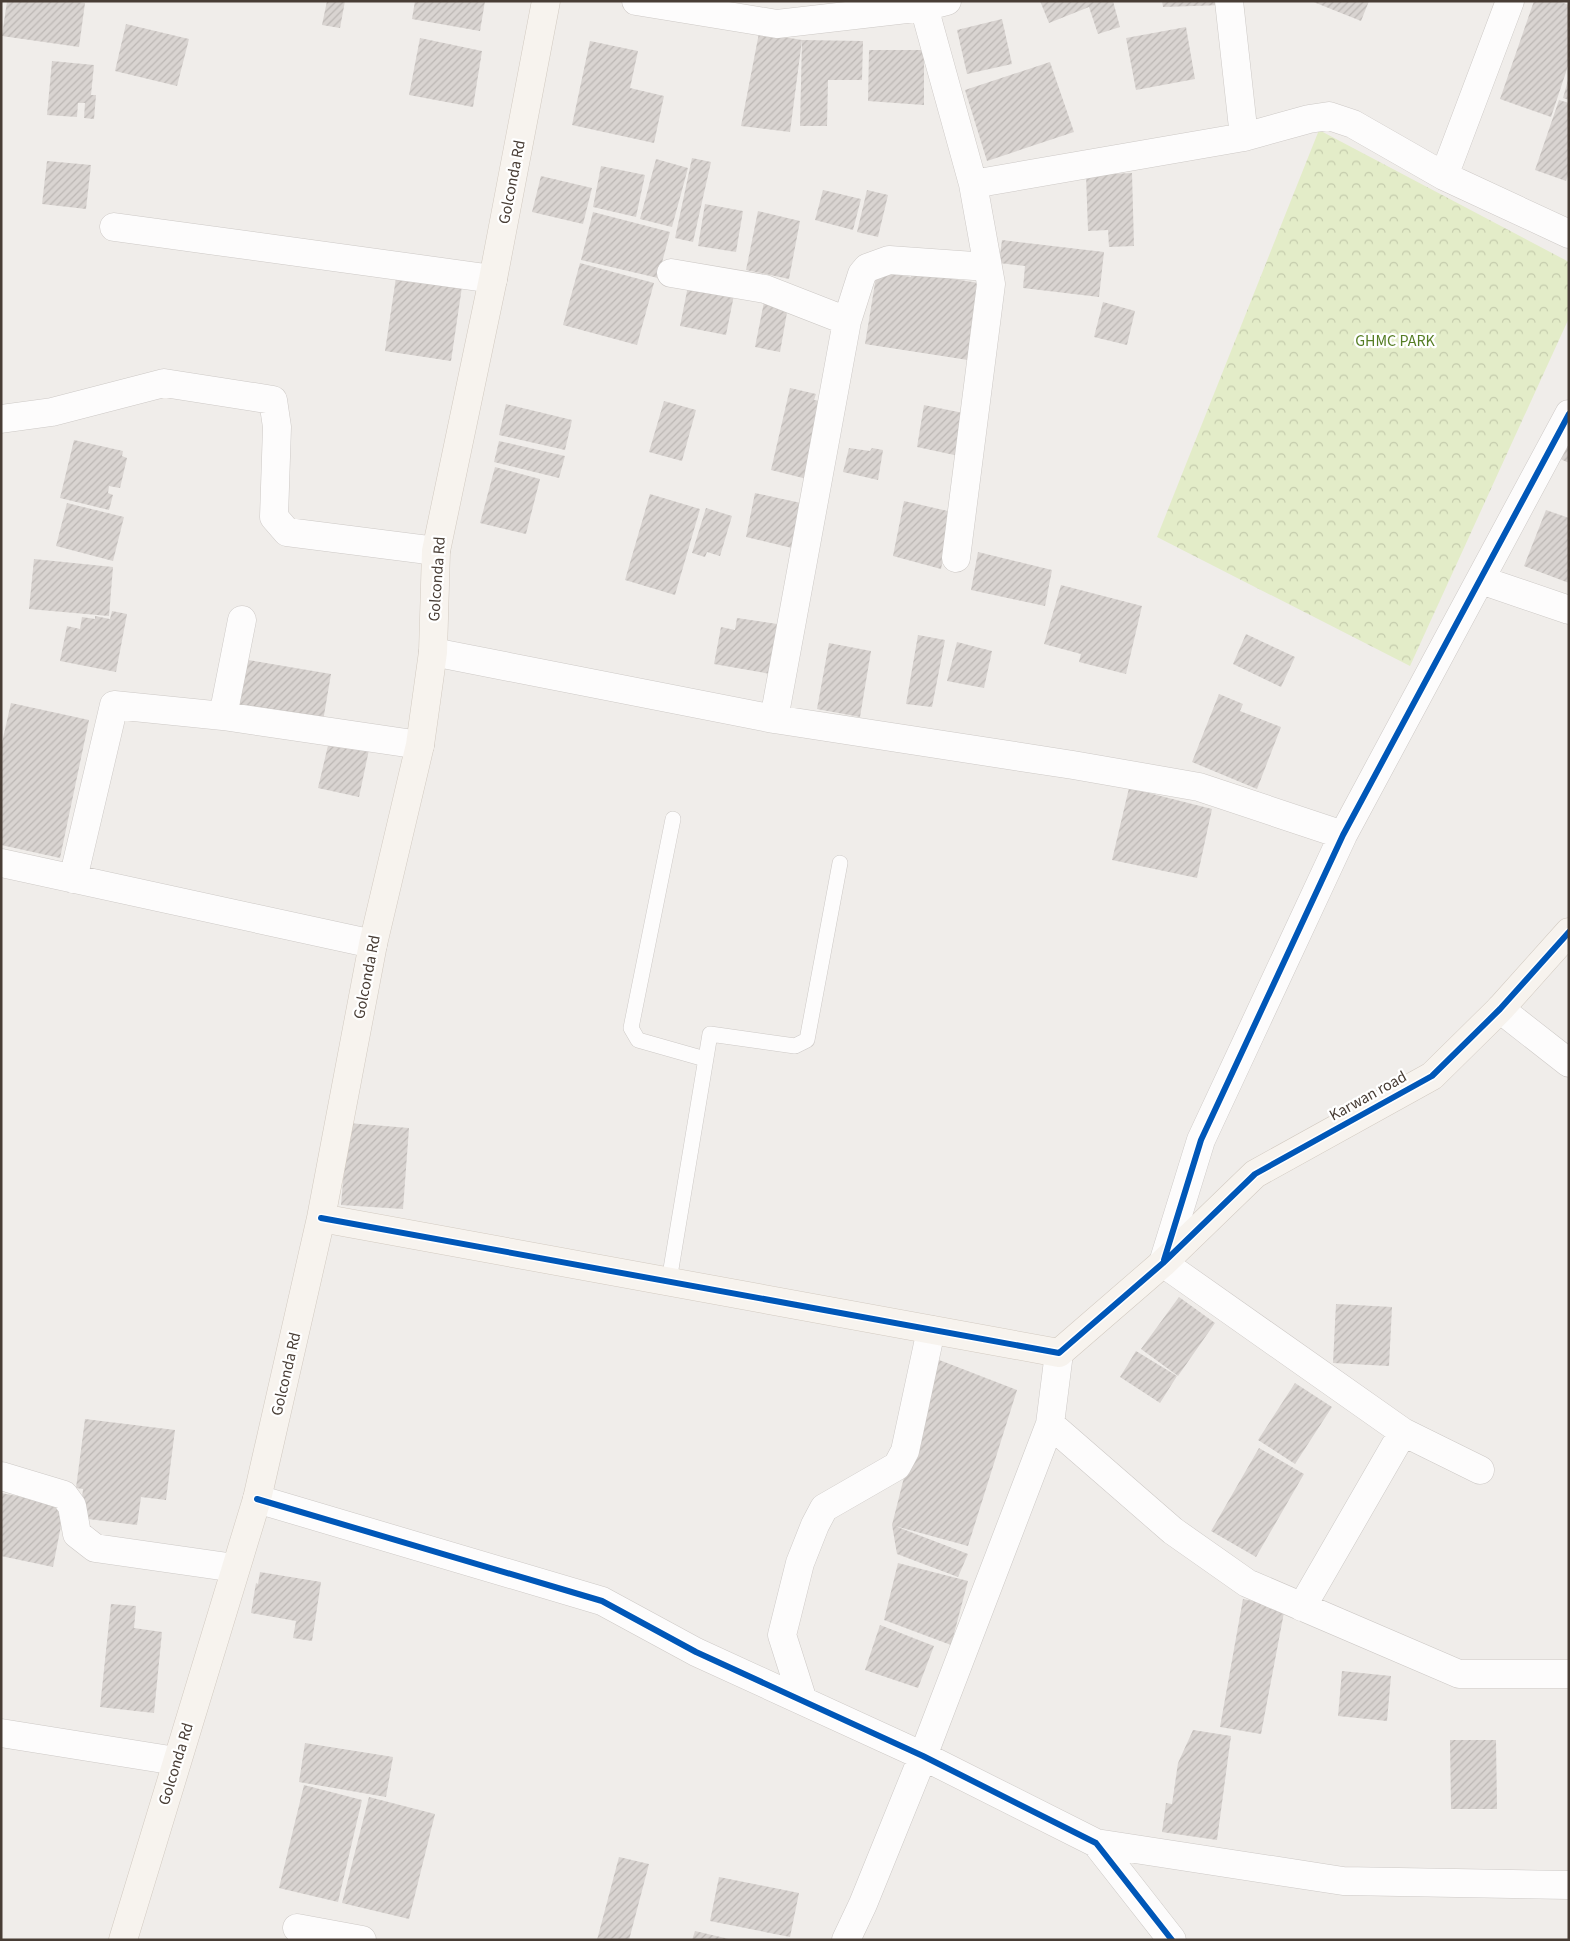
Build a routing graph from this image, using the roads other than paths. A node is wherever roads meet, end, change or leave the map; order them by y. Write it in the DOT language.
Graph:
graph roads {
  1 [pos="546,1"];
  2 [pos="636,1"];
  3 [pos="1229,1"];
  4 [pos="1510,1"];
  5 [pos="935,4"];
  6 [pos="782,13"];
  7 [pos="1244,137"];
  8 [pos="1444,176"];
  9 [pos="973,184"];
  10 [pos="114,227"];
  11 [pos="1569,234"];
  12 [pos="988,267"];
  13 [pos="671,273"];
  14 [pos="493,279"];
  15 [pos="847,321"];
  16 [pos="1569,414"];
  17 [pos="1,419"];
  18 [pos="436,551"];
  19 [pos="956,558"];
  20 [pos="1481,580"];
  21 [pos="1569,610"];
  22 [pos="242,620"];
  23 [pos="433,652"];
  24 [pos="223,716"];
  25 [pos="774,718"];
  26 [pos="420,745"];
  27 [pos="673,819"];
  28 [pos="1343,836"];
  29 [pos="1,863"];
  30 [pos="840,863"];
  31 [pos="73,879"];
  32 [pos="1569,932"];
  33 [pos="373,944"];
  34 [pos="1500,1009"];
  35 [pos="705,1059"];
  36 [pos="1569,1063"];
  37 [pos="322,1218"];
  38 [pos="1163,1263"];
  39 [pos="669,1282"];
  40 [pos="931,1330"];
  41 [pos="1059,1353"];
  42 [pos="1050,1424"];
  43 [pos="1403,1432"];
  44 [pos="1480,1470"];
  45 [pos="1,1476"];
  46 [pos="257,1499"];
  47 [pos="235,1568"];
  48 [pos="1302,1607"];
  49 [pos="1569,1674"];
  50 [pos="803,1701"];
  51 [pos="1,1733"];
  52 [pos="923,1756"];
  53 [pos="176,1761"];
  54 [pos="1096,1843"];
  55 [pos="1569,1885"];
  56 [pos="297,1928"];
  57 [pos="123,1940"];
  58 [pos="362,1940"];
  59 [pos="846,1940"];
  60 [pos="1172,1940"];
  1 -- 14 [label="main road, Golconda Rd"];
  2 -- 6 [label="street"];
  3 -- 7 [label="street"];
  4 -- 8 [label="street"];
  5 -- 6 [label="street"];
  5 -- 9 [label="street"];
  7 -- 8 [label="street"];
  7 -- 9 [label="street"];
  8 -- 11 [label="street"];
  9 -- 12 [label="street"];
  10 -- 14 [label="street"];
  12 -- 15 [label="street"];
  12 -- 19 [label="street"];
  13 -- 15 [label="street"];
  14 -- 18 [label="main road, Golconda Rd"];
  15 -- 25 [label="street"];
  16 -- 20 [label="street"];
  17 -- 18 [label="street"];
  18 -- 23 [label="main road, Golconda Rd"];
  20 -- 21 [label="street"];
  20 -- 28 [label="street"];
  22 -- 24 [label="street"];
  23 -- 25 [label="street"];
  23 -- 26 [label="main road, Golconda Rd"];
  24 -- 26 [label="street"];
  24 -- 31 [label="street"];
  25 -- 28 [label="street"];
  26 -- 33 [label="main road, Golconda Rd"];
  27 -- 35 [label="lane"];
  28 -- 38 [label="street"];
  29 -- 31 [label="street"];
  30 -- 35 [label="lane"];
  31 -- 33 [label="street"];
  32 -- 34 [label="main road, Karwan road"];
  33 -- 37 [label="main road, Golconda Rd"];
  34 -- 36 [label="street"];
  34 -- 38 [label="main road, Karwan road"];
  35 -- 39 [label="lane"];
  37 -- 39 [label="main road"];
  37 -- 46 [label="main road, Golconda Rd"];
  38 -- 41 [label="main road, Karwan road"];
  38 -- 43 [label="street"];
  39 -- 40 [label="main road"];
  40 -- 41 [label="main road"];
  40 -- 50 [label="street"];
  41 -- 42 [label="street"];
  42 -- 48 [label="street"];
  42 -- 52 [label="street"];
  43 -- 44 [label="street"];
  43 -- 48 [label="street"];
  45 -- 47 [label="street"];
  46 -- 47 [label="main road, Golconda Rd"];
  46 -- 50 [label="street"];
  47 -- 53 [label="main road, Golconda Rd"];
  48 -- 49 [label="street"];
  50 -- 52 [label="street"];
  51 -- 53 [label="street"];
  52 -- 54 [label="street"];
  52 -- 59 [label="street"];
  53 -- 57 [label="main road, Golconda Rd"];
  54 -- 55 [label="street"];
  54 -- 60 [label="street"];
  56 -- 58 [label="street"];
}
